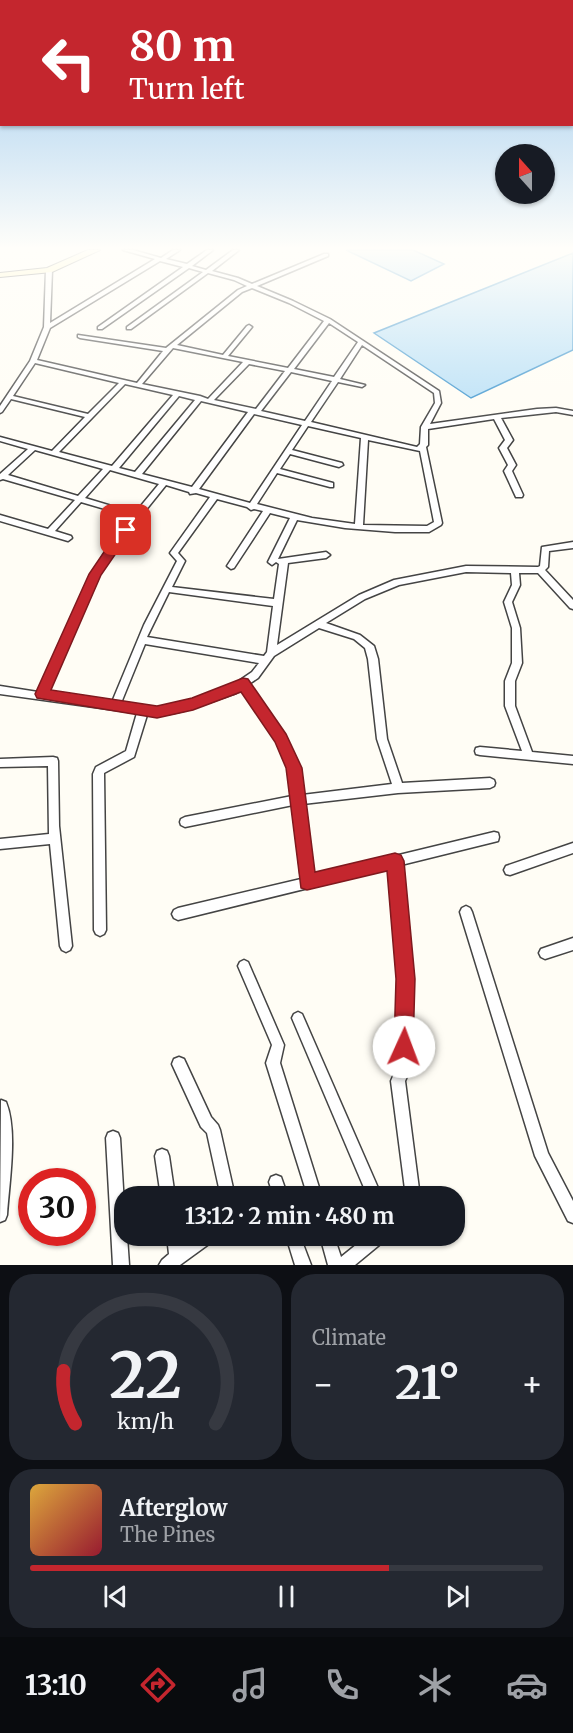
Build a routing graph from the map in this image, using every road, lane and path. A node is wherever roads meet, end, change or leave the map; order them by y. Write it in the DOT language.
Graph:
graph roads {
  1 [pos="48,309"];
  2 [pos="77,309"];
  3 [pos="127,309"];
  4 [pos="156,309"];
  5 [pos="218,309"];
  6 [pos="304,309"];
  7 [pos="328,320"];
  8 [pos="47,327"];
  9 [pos="249,327"];
  10 [pos="100,328"];
  11 [pos="129,328"];
  12 [pos="80,336"];
  13 [pos="361,342"];
  14 [pos="169,348"];
  15 [pos="224,357"];
  16 [pos="33,361"];
  17 [pos="248,361"];
  18 [pos="289,370"];
  19 [pos="334,379"];
  20 [pos="124,381"];
  21 [pos="139,384"];
  22 [pos="362,385"];
  23 [pos="178,393"];
  24 [pos="10,397"];
  25 [pos="200,398"];
  26 [pos="212,400"];
  27 [pos="256,410"];
  28 [pos="0,411"];
  29 [pos="573,413"];
  30 [pos="90,416"];
  31 [pos="497,418"];
  32 [pos="308,422"];
  33 [pos="425,427"];
  34 [pos="365,436"];
  35 [pos="0,440"];
  36 [pos="33,448"];
  37 [pos="423,448"];
  38 [pos="290,452"];
  39 [pos="54,453"];
  40 [pos="339,465"];
  41 [pos="111,468"];
  42 [pos="277,471"];
  43 [pos="136,476"];
  44 [pos="1,477"];
  45 [pos="163,484"];
  46 [pos="330,485"];
  47 [pos="193,492"];
  48 [pos="519,495"];
  49 [pos="214,497"];
  50 [pos="80,499"];
  51 [pos="251,507"];
  52 [pos="267,511"];
  53 [pos="137,516"];
  54 [pos="295,517"];
  55 [pos="0,518"];
  56 [pos="359,527"];
  57 [pos="49,533"];
  58 [pos="68,538"];
  59 [pos="573,545"];
  60 [pos="327,555"];
  61 [pos="284,561"];
  62 [pos="231,566"];
  63 [pos="540,570"];
  64 [pos="515,571"];
  65 [pos="166,589"];
  66 [pos="278,603"];
  67 [pos="573,606"];
  68 [pos="316,624"];
  69 [pos="142,640"];
  70 [pos="268,657"];
  71 [pos="243,683"];
  72 [pos="0,690"];
  73 [pos="42,694"];
  74 [pos="115,706"];
  75 [pos="142,710"];
  76 [pos="480,751"];
  77 [pos="530,756"];
  78 [pos="573,760"];
  79 [pos="0,763"];
  80 [pos="490,783"];
  81 [pos="398,788"];
  82 [pos="296,800"];
  83 [pos="185,822"];
  84 [pos="494,837"];
  85 [pos="55,838"];
  86 [pos="0,844"];
  87 [pos="573,848"];
  88 [pos="395,861"];
  89 [pos="510,870"];
  90 [pos="307,882"];
  91 [pos="466,912"];
  92 [pos="178,914"];
  93 [pos="100,930"];
  94 [pos="573,944"];
  95 [pos="66,946"];
  96 [pos="545,953"];
  97 [pos="244,966"];
  98 [pos="298,1018"];
  99 [pos="179,1064"];
  100 [pos="1,1107"];
  101 [pos="113,1138"];
  102 [pos="162,1156"];
  103 [pos="276,1182"];
  104 [pos="166,1186"];
  105 [pos="226,1186"];
  106 [pos="277,1186"];
  107 [pos="312,1186"];
  108 [pos="370,1186"];
  109 [pos="412,1186"];
  110 [pos="0,1215"];
  111 [pos="573,1216"];
  112 [pos="173,1246"];
  113 [pos="194,1246"];
  114 [pos="296,1246"];
  115 [pos="330,1246"];
  116 [pos="367,1246"];
  117 [pos="172,1261"];
  118 [pos="121,1265"];
  119 [pos="303,1265"];
  120 [pos="336,1265"];
  121 [pos="343,1265"];
  1 -- 8 [label="street"];
  2 -- 8 [label="street"];
  3 -- 10 [label="street"];
  4 -- 11 [label="street"];
  5 -- 14 [label="street"];
  6 -- 7 [label="street"];
  7 -- 13 [label="street"];
  7 -- 18 [label="street"];
  8 -- 16 [label="street"];
  9 -- 15 [label="street"];
  12 -- 14 [label="street"];
  13 -- 19 [label="street"];
  13 -- 33 [label="street"];
  14 -- 15 [label="street"];
  14 -- 21 [label="street"];
  15 -- 17 [label="street"];
  16 -- 20 [label="street"];
  16 -- 24 [label="street"];
  17 -- 18 [label="street"];
  17 -- 26 [label="street"];
  18 -- 19 [label="street"];
  18 -- 27 [label="street"];
  19 -- 22 [label="street"];
  19 -- 32 [label="street"];
  20 -- 21 [label="street"];
  20 -- 30 [label="street"];
  21 -- 23 [label="street"];
  23 -- 25 [label="street"];
  23 -- 41 [label="street"];
  24 -- 28 [label="street"];
  24 -- 30 [label="street"];
  25 -- 26 [label="street"];
  25 -- 43 [label="street"];
  26 -- 27 [label="street"];
  27 -- 32 [label="street"];
  27 -- 47 [label="street"];
  29 -- 31 [label="street"];
  30 -- 39 [label="street"];
  31 -- 33 [label="street"];
  31 -- 48 [label="street"];
  32 -- 34 [label="street"];
  32 -- 38 [label="street"];
  33 -- 37 [label="street"];
  34 -- 37 [label="street"];
  34 -- 56 [label="street"];
  35 -- 36 [label="street"];
  36 -- 39 [label="street"];
  36 -- 44 [label="street"];
  37 -- 56 [label="street"];
  38 -- 40 [label="street"];
  38 -- 42 [label="street"];
  39 -- 41 [label="street"];
  41 -- 43 [label="street"];
  41 -- 50 [label="street"];
  42 -- 46 [label="street"];
  42 -- 51 [label="street"];
  43 -- 45 [label="street"];
  44 -- 50 [label="street"];
  45 -- 47 [label="street"];
  45 -- 53 [label="street"];
  47 -- 49 [label="street"];
  49 -- 51 [label="street"];
  49 -- 65 [label="street"];
  50 -- 53 [label="street"];
  50 -- 57 [label="street"];
  51 -- 52 [label="street"];
  52 -- 54 [label="street"];
  52 -- 62 [label="street"];
  53 -- 73 [label="street"];
  54 -- 56 [label="street"];
  54 -- 61 [label="street"];
  55 -- 57 [label="street"];
  57 -- 58 [label="street"];
  59 -- 63 [label="street"];
  60 -- 61 [label="street"];
  61 -- 66 [label="street"];
  63 -- 64 [label="street"];
  63 -- 67 [label="street"];
  64 -- 68 [label="street"];
  64 -- 77 [label="street"];
  65 -- 66 [label="street"];
  65 -- 69 [label="street"];
  66 -- 70 [label="street"];
  68 -- 70 [label="street"];
  68 -- 81 [label="street"];
  69 -- 70 [label="street"];
  69 -- 74 [label="street"];
  70 -- 71 [label="street"];
  71 -- 75 [label="street"];
  71 -- 82 [label="street"];
  72 -- 73 [label="street"];
  73 -- 74 [label="street"];
  74 -- 75 [label="street"];
  75 -- 93 [label="street"];
  76 -- 77 [label="street"];
  77 -- 78 [label="street"];
  79 -- 85 [label="street"];
  80 -- 81 [label="street"];
  81 -- 82 [label="street"];
  82 -- 83 [label="street"];
  82 -- 90 [label="street"];
  84 -- 88 [label="street"];
  85 -- 86 [label="street"];
  85 -- 95 [label="street"];
  87 -- 89 [label="street"];
  88 -- 90 [label="street"];
  88 -- 109 [label="street"];
  90 -- 92 [label="street"];
  91 -- 111 [label="street"];
  94 -- 96 [label="street"];
  97 -- 107 [label="street"];
  98 -- 108 [label="street"];
  99 -- 105 [label="street"];
  100 -- 110 [label="street"];
  101 -- 118 [label="street"];
  102 -- 104 [label="street"];
  103 -- 106 [label="street"];
  112 -- 117 [label="street"];
  113 -- 117 [label="street"];
  114 -- 119 [label="street"];
  115 -- 120 [label="street"];
  116 -- 121 [label="street"];
}
